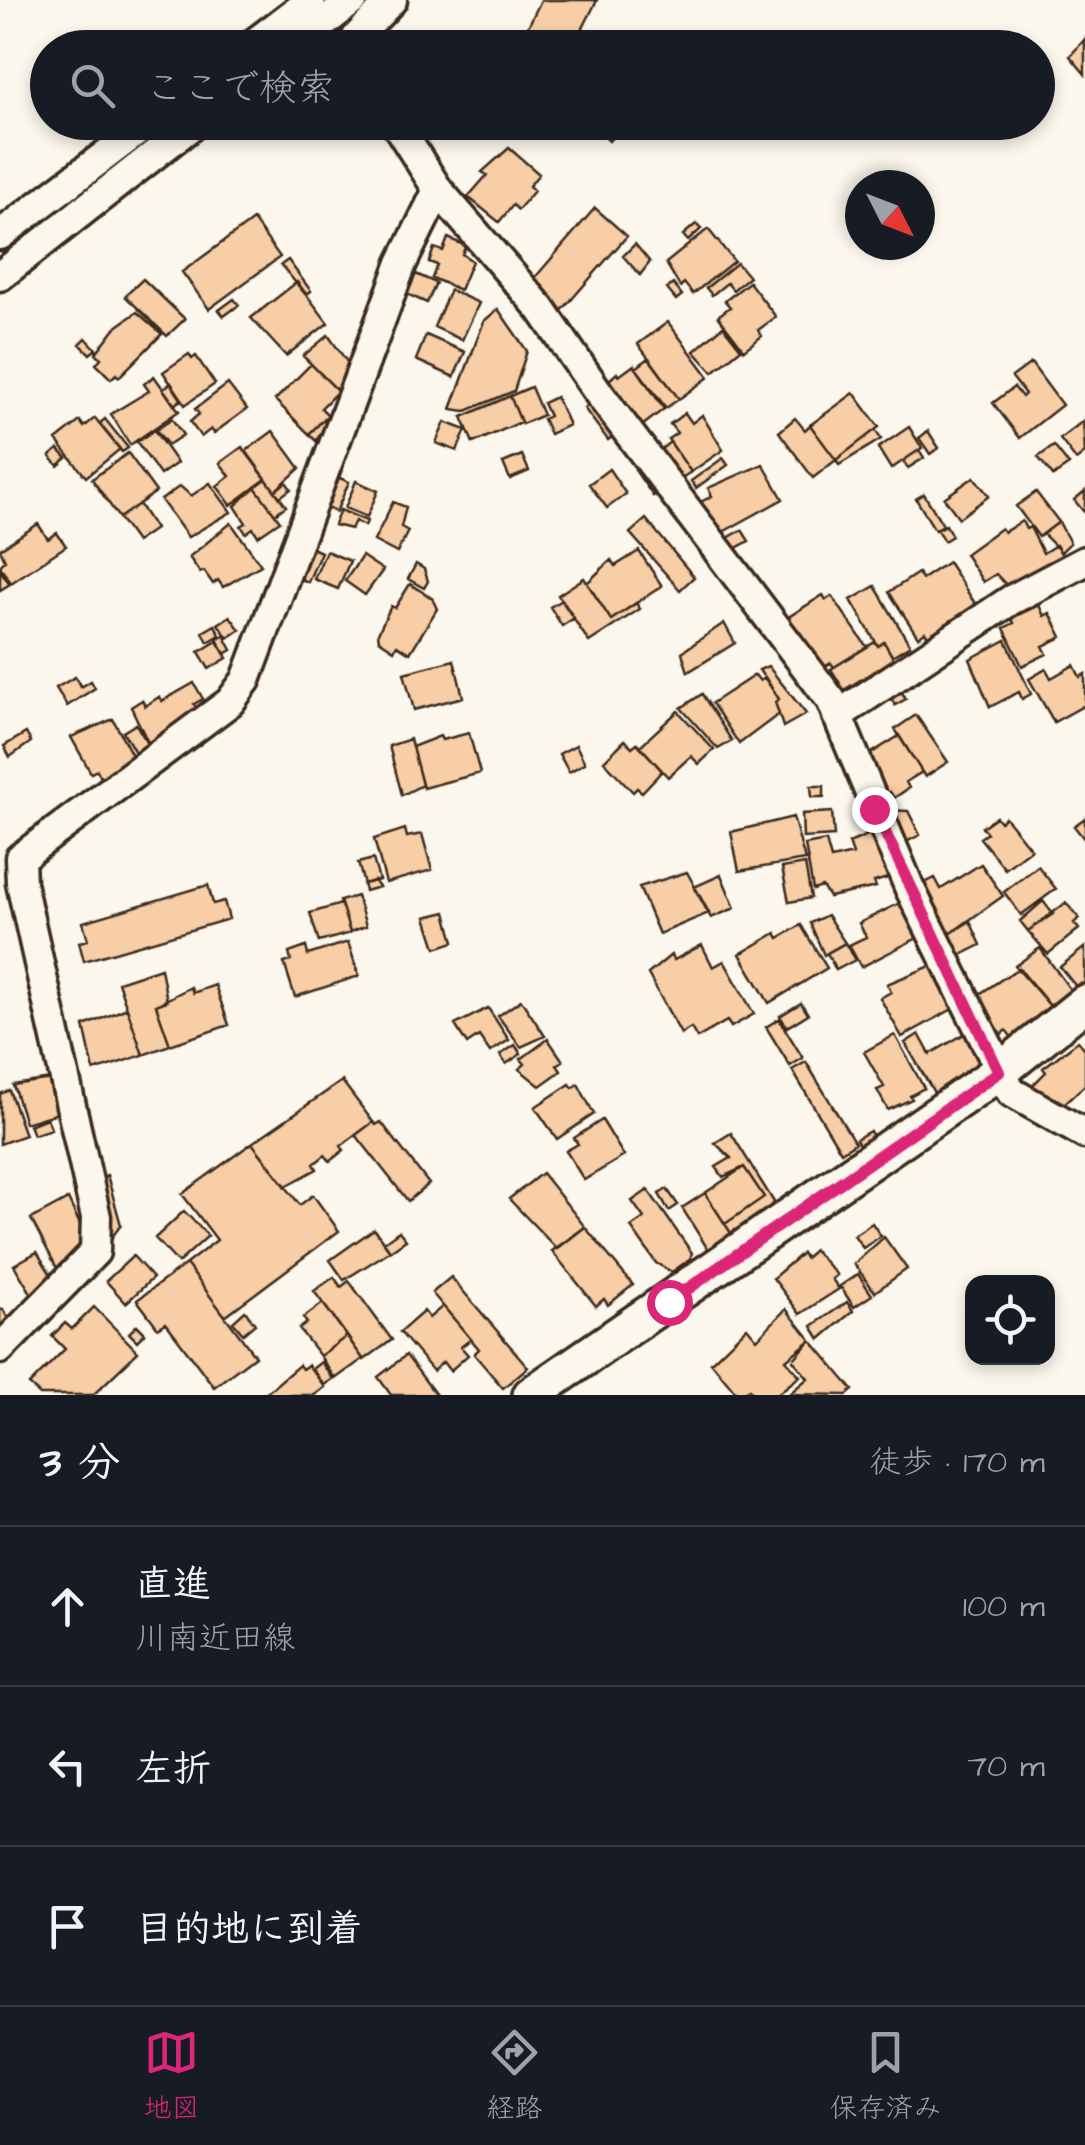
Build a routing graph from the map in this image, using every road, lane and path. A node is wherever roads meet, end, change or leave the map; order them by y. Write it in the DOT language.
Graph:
graph roads {
  1 [pos="311,0"];
  2 [pos="353,0"];
  3 [pos="392,0"];
  4 [pos="272,30"];
  5 [pos="315,30"];
  6 [pos="364,30"];
  7 [pos="125,140"];
  8 [pos="173,140"];
  9 [pos="406,140"];
  10 [pos="438,190"];
  11 [pos="0,235"];
  12 [pos="0,276"];
  13 [pos="1085,562"];
  14 [pos="837,716"];
  15 [pos="1085,1003"];
  16 [pos="999,1072"];
  17 [pos="1085,1134"];
  18 [pos="0,1349"];
  19 [pos="532,1395"];
  1 -- 4 [label="street"];
  2 -- 5 [label="street"];
  3 -- 6 [label="street"];
  7 -- 11 [label="street"];
  8 -- 12 [label="street"];
  9 -- 10 [label="street"];
  10 -- 14 [label="street"];
  10 -- 18 [label="street"];
  13 -- 14 [label="street"];
  14 -- 16 [label="street"];
  15 -- 16 [label="main road"];
  16 -- 17 [label="street"];
  16 -- 19 [label="main road"];
}
